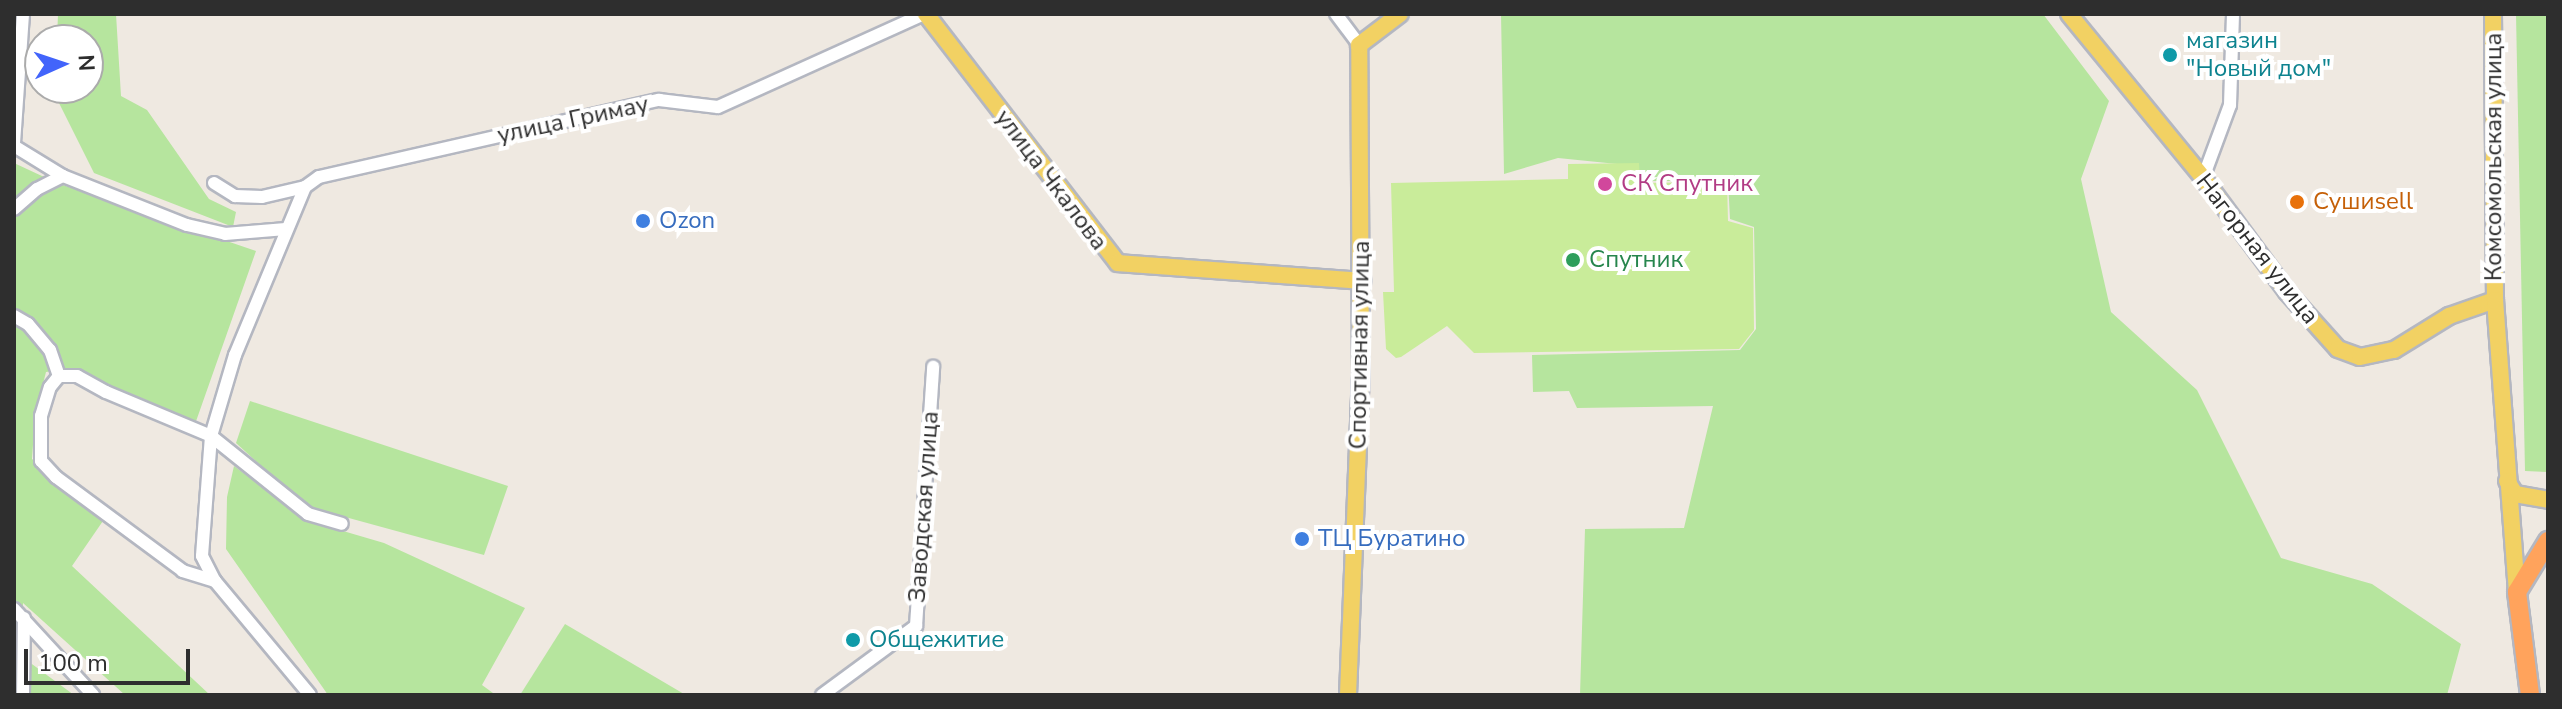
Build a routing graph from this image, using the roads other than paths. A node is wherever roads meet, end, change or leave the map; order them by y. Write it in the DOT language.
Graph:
graph roads {
  1 [pos="23,14"];
  2 [pos="925,14"];
  3 [pos="1336,14"];
  4 [pos="1400,14"];
  5 [pos="2069,14"];
  6 [pos="2233,14"];
  7 [pos="2493,14"];
  8 [pos="1359,45"];
  9 [pos="14,145"];
  10 [pos="63,176"];
  11 [pos="2203,178"];
  12 [pos="214,183"];
  13 [pos="305,187"];
  14 [pos="14,209"];
  15 [pos="286,229"];
  16 [pos="1362,281"];
  17 [pos="2495,300"];
  18 [pos="14,316"];
  19 [pos="933,367"];
  20 [pos="59,376"];
  21 [pos="211,436"];
  22 [pos="2506,480"];
  23 [pos="2548,500"];
  24 [pos="342,524"];
  25 [pos="2548,541"];
  26 [pos="215,581"];
  27 [pos="2517,592"];
  28 [pos="19,613"];
  29 [pos="23,695"];
  30 [pos="93,695"];
  31 [pos="310,695"];
  32 [pos="822,695"];
  33 [pos="1348,695"];
  34 [pos="2530,695"];
  1 -- 9 [label="street"];
  2 -- 13 [label="street, улица Гримау"];
  2 -- 16 [label="main road, улица Чкалова"];
  3 -- 8 [label="street"];
  4 -- 8 [label="main road"];
  5 -- 11 [label="main road, Нагорная улица"];
  6 -- 11 [label="street"];
  7 -- 17 [label="main road, Комсомольская улица"];
  8 -- 16 [label="main road, Спортивная улица"];
  9 -- 10 [label="street"];
  10 -- 14 [label="street"];
  10 -- 15 [label="street"];
  11 -- 17 [label="main road, Нагорная улица"];
  12 -- 13 [label="street, улица Гримау"];
  13 -- 15 [label="street"];
  15 -- 21 [label="street"];
  16 -- 33 [label="main road, Спортивная улица"];
  17 -- 22 [label="main road, Комсомольская улица"];
  18 -- 20 [label="street"];
  19 -- 32 [label="street, Заводская улица"];
  20 -- 21 [label="street"];
  20 -- 26 [label="street"];
  21 -- 24 [label="street"];
  21 -- 26 [label="street"];
  22 -- 23 [label="main road"];
  22 -- 27 [label="main road, Комсомольская улица"];
  25 -- 27 [label="highway"];
  26 -- 31 [label="street"];
  27 -- 34 [label="highway"];
  28 -- 29 [label="street"];
  28 -- 30 [label="street"];
}
